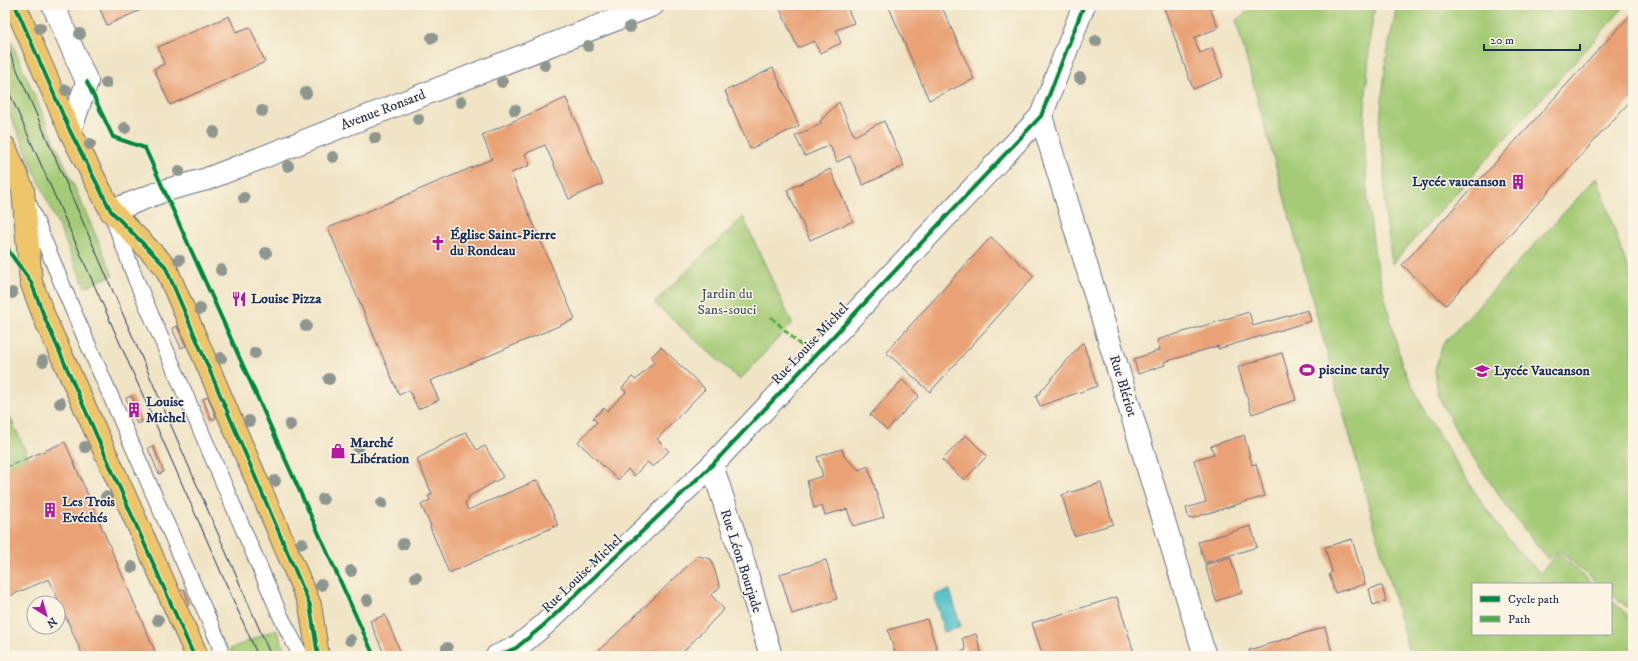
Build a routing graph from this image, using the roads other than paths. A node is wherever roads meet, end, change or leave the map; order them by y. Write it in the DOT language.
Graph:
graph roads {
  1 [pos="15,5"];
  2 [pos="53,5"];
  3 [pos="653,5"];
  4 [pos="1084,5"];
  5 [pos="1041,116"];
  6 [pos="70,131"];
  7 [pos="5,147"];
  8 [pos="23,190"];
  9 [pos="111,211"];
  10 [pos="712,465"];
  11 [pos="196,656"];
  12 [pos="221,656"];
  13 [pos="301,656"];
  14 [pos="318,656"];
  15 [pos="497,656"];
  16 [pos="771,656"];
  17 [pos="1205,656"];
  1 -- 6 [label="main road"];
  2 -- 6 [label="street"];
  3 -- 9 [label="street, Avenue Ronsard"];
  4 -- 5 [label="street, Rue Louise Michel"];
  5 -- 10 [label="street, Rue Louise Michel"];
  5 -- 17 [label="street, Rue Blériot"];
  6 -- 9 [label="main road"];
  7 -- 8 [label="main road"];
  8 -- 11 [label="main road"];
  8 -- 12 [label="lane"];
  9 -- 13 [label="lane"];
  9 -- 14 [label="main road"];
  10 -- 15 [label="street, Rue Louise Michel"];
  10 -- 16 [label="street, Rue Léon Bourjade"];
}
